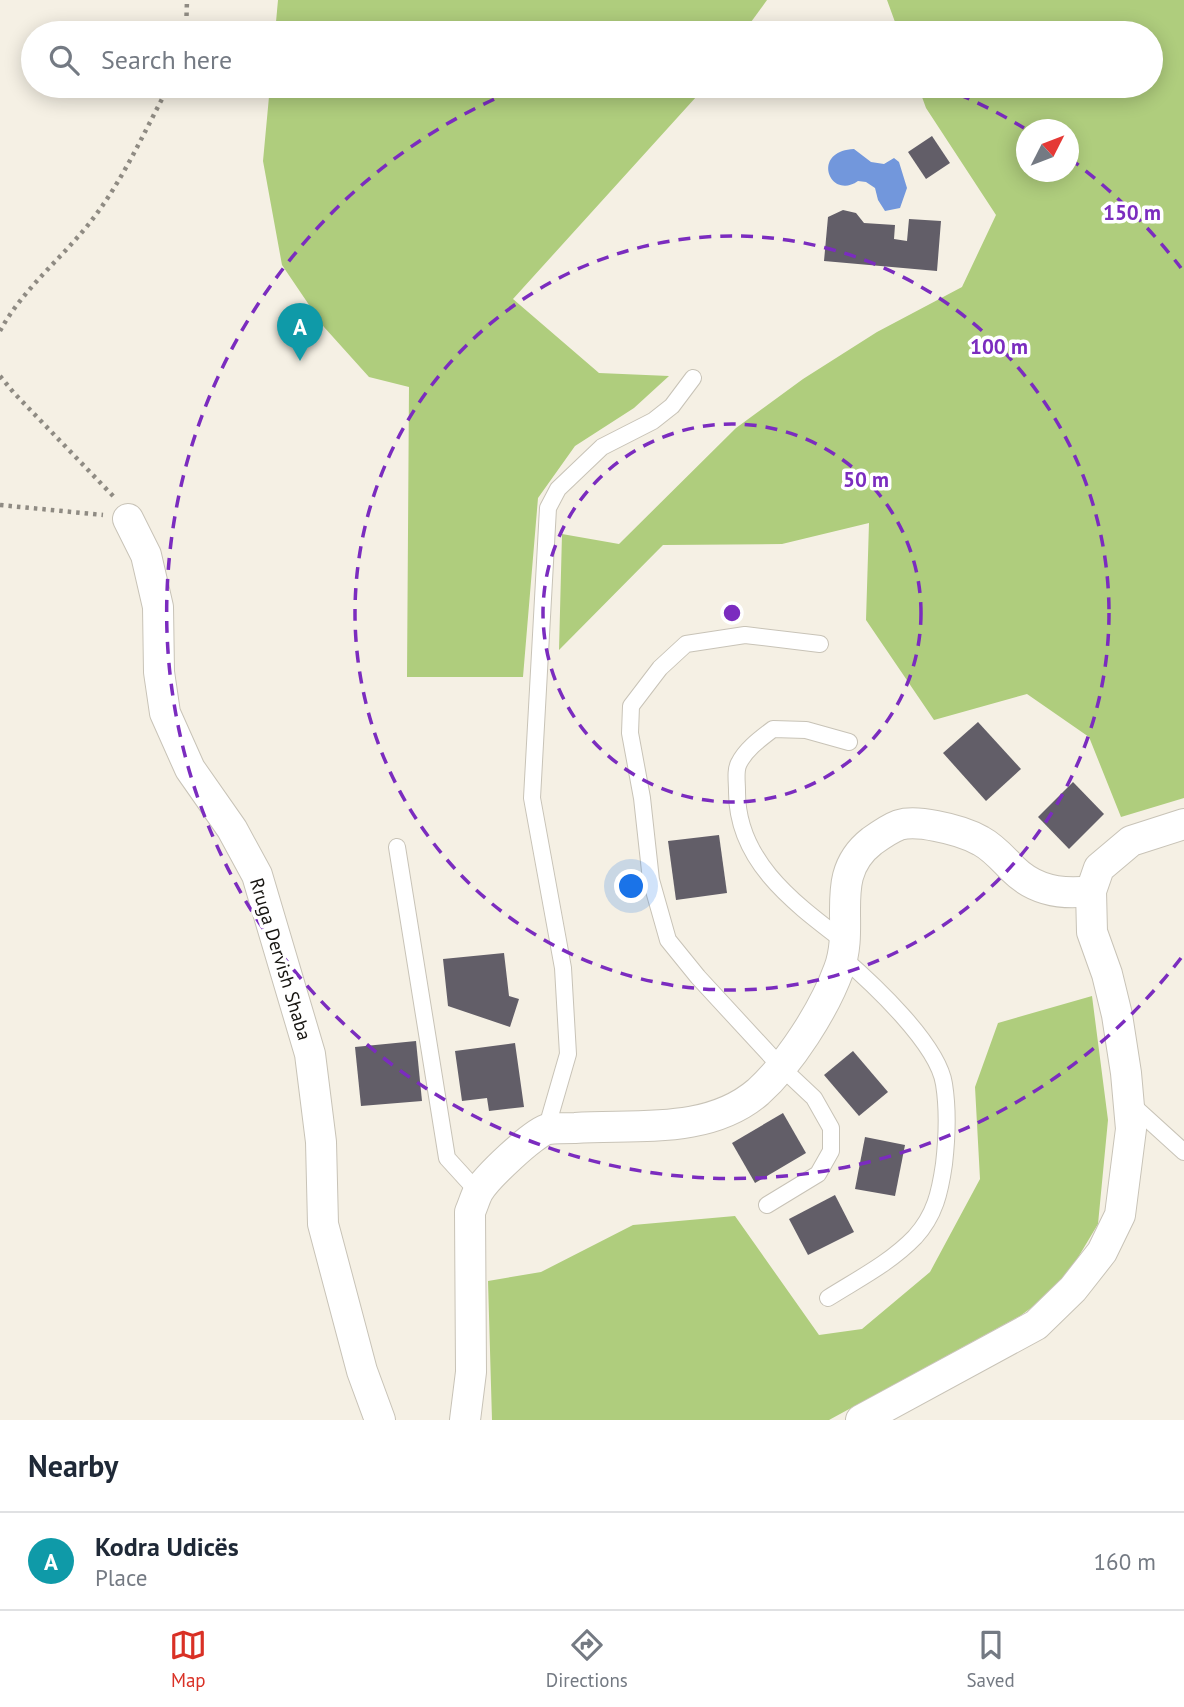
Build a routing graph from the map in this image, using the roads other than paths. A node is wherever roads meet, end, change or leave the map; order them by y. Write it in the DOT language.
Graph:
graph roads {
  1 [pos="693,378"];
  2 [pos="128,519"];
  3 [pos="820,644"];
  4 [pos="849,742"];
  5 [pos="1184,824"];
  6 [pos="397,847"];
  7 [pos="1091,891"];
  8 [pos="843,949"];
  9 [pos="781,1067"];
  10 [pos="1129,1101"];
  11 [pos="545,1129"];
  12 [pos="1184,1152"];
  13 [pos="478,1192"];
  14 [pos="767,1205"];
  15 [pos="828,1297"];
  16 [pos="380,1420"];
  17 [pos="466,1420"];
  18 [pos="861,1420"];
  1 -- 11 [label="lane"];
  2 -- 16 [label="street, Rruga Dervish Shaba"];
  3 -- 9 [label="lane"];
  4 -- 8 [label="lane"];
  5 -- 7 [label="street"];
  6 -- 13 [label="lane"];
  7 -- 8 [label="street"];
  7 -- 10 [label="street"];
  8 -- 9 [label="street"];
  8 -- 15 [label="lane"];
  9 -- 11 [label="street"];
  9 -- 14 [label="lane"];
  10 -- 12 [label="lane"];
  10 -- 18 [label="street"];
  11 -- 13 [label="street"];
  13 -- 17 [label="street"];
}
